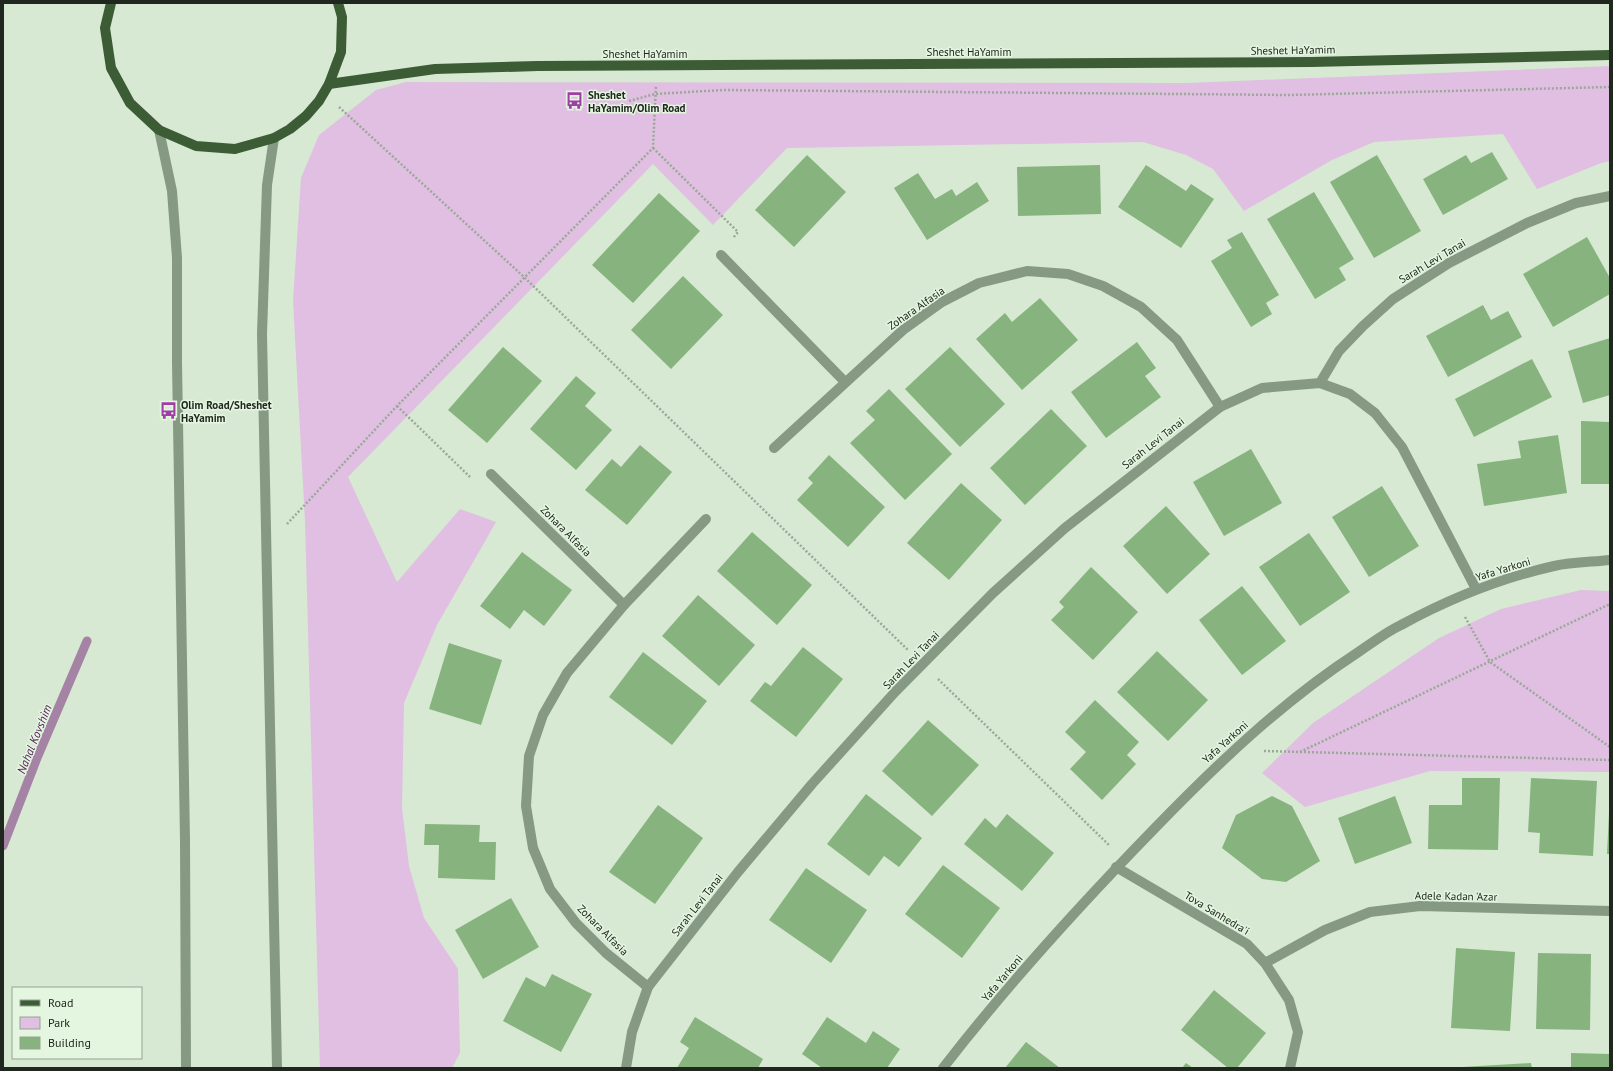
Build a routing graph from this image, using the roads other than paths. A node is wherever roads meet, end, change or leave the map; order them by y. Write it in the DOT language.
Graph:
graph roads {
  1 [pos="111,3"];
  2 [pos="338,3"];
  3 [pos="1610,55"];
  4 [pos="327,89"];
  5 [pos="160,130"];
  6 [pos="274,138"];
  7 [pos="1610,196"];
  8 [pos="721,255"];
  9 [pos="845,382"];
  10 [pos="1320,383"];
  11 [pos="1220,407"];
  12 [pos="774,448"];
  13 [pos="491,474"];
  14 [pos="706,519"];
  15 [pos="1610,560"];
  16 [pos="1476,590"];
  17 [pos="624,606"];
  18 [pos="1116,867"];
  19 [pos="1610,911"];
  20 [pos="1265,963"];
  21 [pos="648,987"];
  22 [pos="186,1068"];
  23 [pos="277,1068"];
  24 [pos="626,1068"];
  25 [pos="944,1068"];
  26 [pos="1290,1068"];
  1 -- 5 [label="main road"];
  2 -- 4 [label="main road"];
  3 -- 4 [label="main road, Sheshet HaYamim"];
  4 -- 6 [label="main road"];
  5 -- 6 [label="main road"];
  5 -- 22 [label="street"];
  6 -- 23 [label="street"];
  7 -- 10 [label="street, Sarah Levi Tanai"];
  8 -- 9 [label="street"];
  9 -- 11 [label="street, Zohara Alfasia"];
  9 -- 12 [label="street, Zohara Alfasia"];
  10 -- 11 [label="street, Sarah Levi Tanai"];
  10 -- 16 [label="street, Sarah Levi Tanai"];
  11 -- 21 [label="street, Sarah Levi Tanai"];
  13 -- 17 [label="street, Zohara Alfasia"];
  14 -- 17 [label="street, Zohara Alfasia"];
  15 -- 16 [label="street, Yafa Yarkoni"];
  16 -- 18 [label="street, Yafa Yarkoni"];
  17 -- 21 [label="street, Zohara Alfasia"];
  18 -- 20 [label="street, Tova Sanhedra'i"];
  18 -- 25 [label="street, Yafa Yarkoni"];
  19 -- 20 [label="street, Adele Kadan 'Azar"];
  20 -- 26 [label="street, Tova Sanhedra'i"];
  21 -- 24 [label="street, Sarah Levi Tanai"];
}
